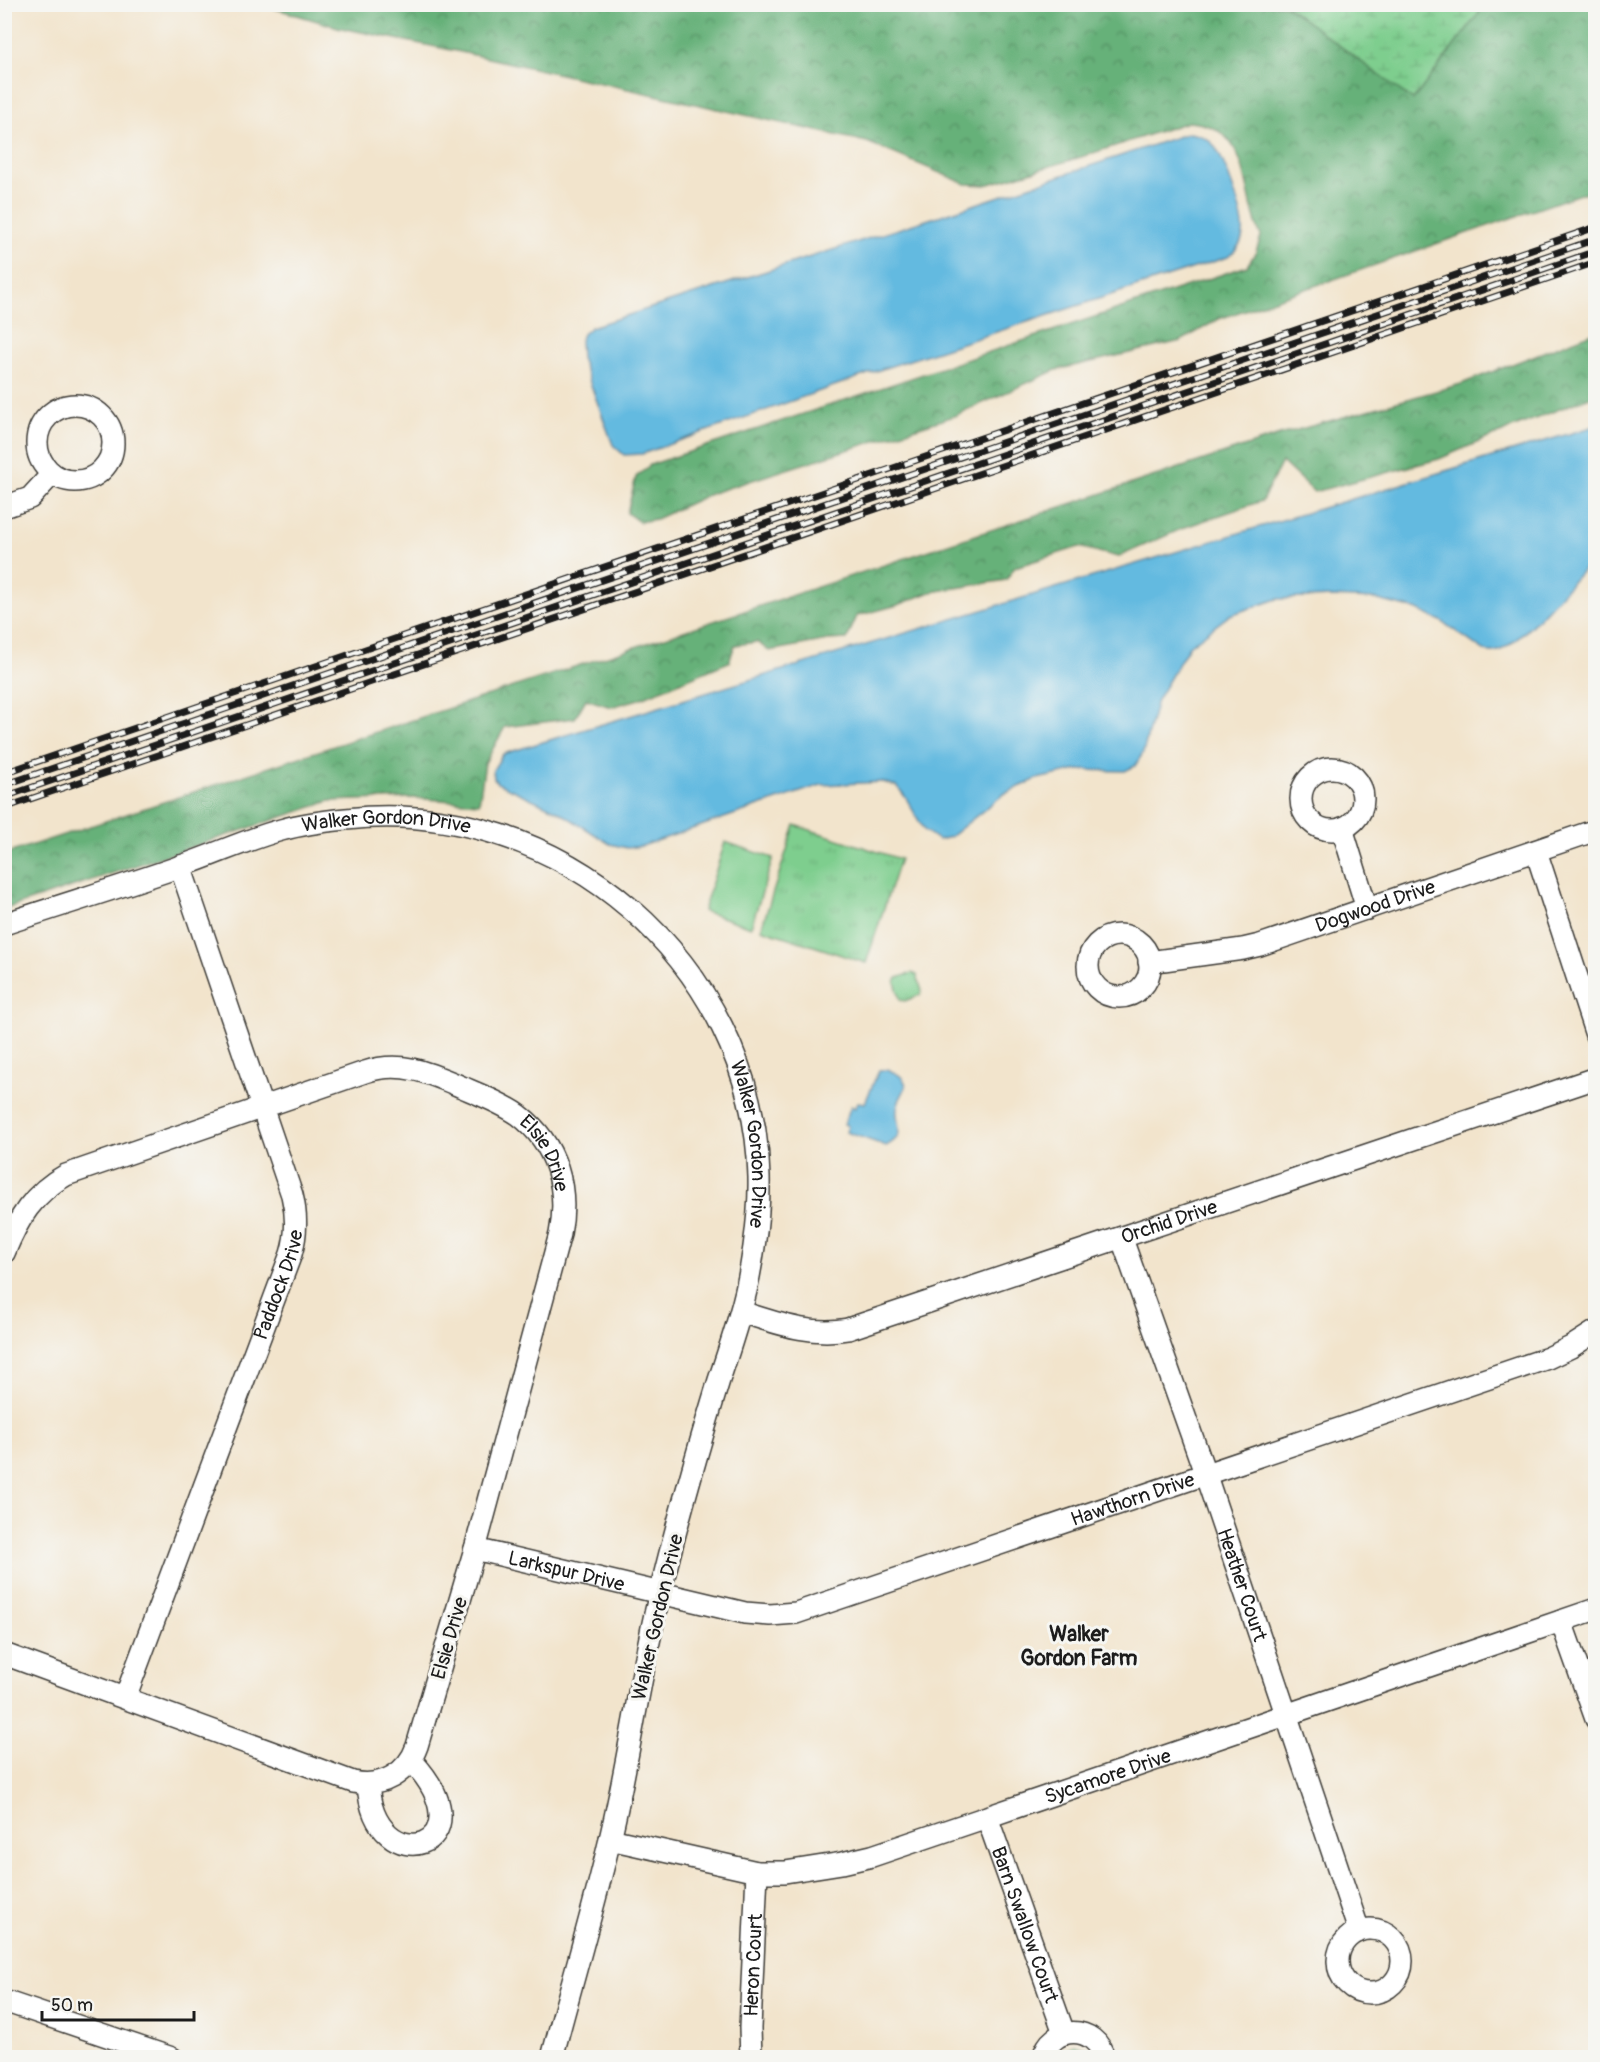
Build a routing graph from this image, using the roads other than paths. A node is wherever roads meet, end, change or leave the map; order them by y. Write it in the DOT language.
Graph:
graph roads {
  1 [pos="52,474"];
  2 [pos="4,507"];
  3 [pos="1342,828"];
  4 [pos="1596,830"];
  5 [pos="1536,851"];
  6 [pos="180,866"];
  7 [pos="1367,909"];
  8 [pos="4,924"];
  9 [pos="1149,962"];
  10 [pos="1596,1035"];
  11 [pos="1596,1078"];
  12 [pos="263,1107"];
  13 [pos="1122,1239"];
  14 [pos="4,1253"];
  15 [pos="741,1312"];
  16 [pos="1596,1331"];
  17 [pos="1204,1473"];
  18 [pos="475,1549"];
  19 [pos="660,1593"];
  20 [pos="1596,1609"];
  21 [pos="1561,1621"];
  22 [pos="4,1654"];
  23 [pos="125,1698"];
  24 [pos="1286,1714"];
  25 [pos="1596,1719"];
  26 [pos="411,1760"];
  27 [pos="368,1784"];
  28 [pos="987,1817"];
  29 [pos="610,1839"];
  30 [pos="757,1872"];
  31 [pos="1359,1931"];
  32 [pos="4,2001"];
  33 [pos="1064,2033"];
  34 [pos="172,2058"];
  35 [pos="552,2058"];
  36 [pos="751,2058"];
  37 [pos="1043,2058"];
  38 [pos="1104,2058"];
  1 -- 2 [label="street"];
  3 -- 7 [label="street"];
  4 -- 5 [label="street, Dogwood Drive"];
  5 -- 7 [label="street, Dogwood Drive"];
  5 -- 10 [label="street"];
  6 -- 8 [label="street, Walker Gordon Drive"];
  6 -- 12 [label="street, Paddock Drive"];
  6 -- 15 [label="street, Walker Gordon Drive"];
  7 -- 9 [label="street, Dogwood Drive"];
  11 -- 13 [label="street, Orchid Drive"];
  12 -- 14 [label="street, Elsie Drive"];
  12 -- 18 [label="street, Elsie Drive"];
  12 -- 23 [label="street, Paddock Drive"];
  13 -- 15 [label="street, Orchid Drive"];
  13 -- 17 [label="street, Heather Court"];
  15 -- 19 [label="street, Walker Gordon Drive"];
  16 -- 17 [label="street, Hawthorn Drive"];
  17 -- 19 [label="street, Hawthorn Drive"];
  17 -- 24 [label="street, Heather Court"];
  18 -- 19 [label="street, Larkspur Drive"];
  18 -- 26 [label="street, Elsie Drive"];
  19 -- 29 [label="street, Walker Gordon Drive"];
  20 -- 21 [label="street, Sycamore Drive"];
  21 -- 24 [label="street, Sycamore Drive"];
  21 -- 25 [label="street"];
  22 -- 23 [label="street"];
  23 -- 27 [label="street"];
  24 -- 28 [label="street, Sycamore Drive"];
  24 -- 31 [label="street, Heather Court"];
  26 -- 27 [label="street"];
  26 -- 27 [label="street"];
  28 -- 30 [label="street, Sycamore Drive"];
  28 -- 33 [label="street, Barn Swallow Court"];
  29 -- 30 [label="street, Sycamore Drive"];
  29 -- 35 [label="street, Walker Gordon Drive"];
  30 -- 36 [label="street, Heron Court"];
  32 -- 34 [label="street"];
  33 -- 37 [label="street"];
  33 -- 38 [label="street"];
}
